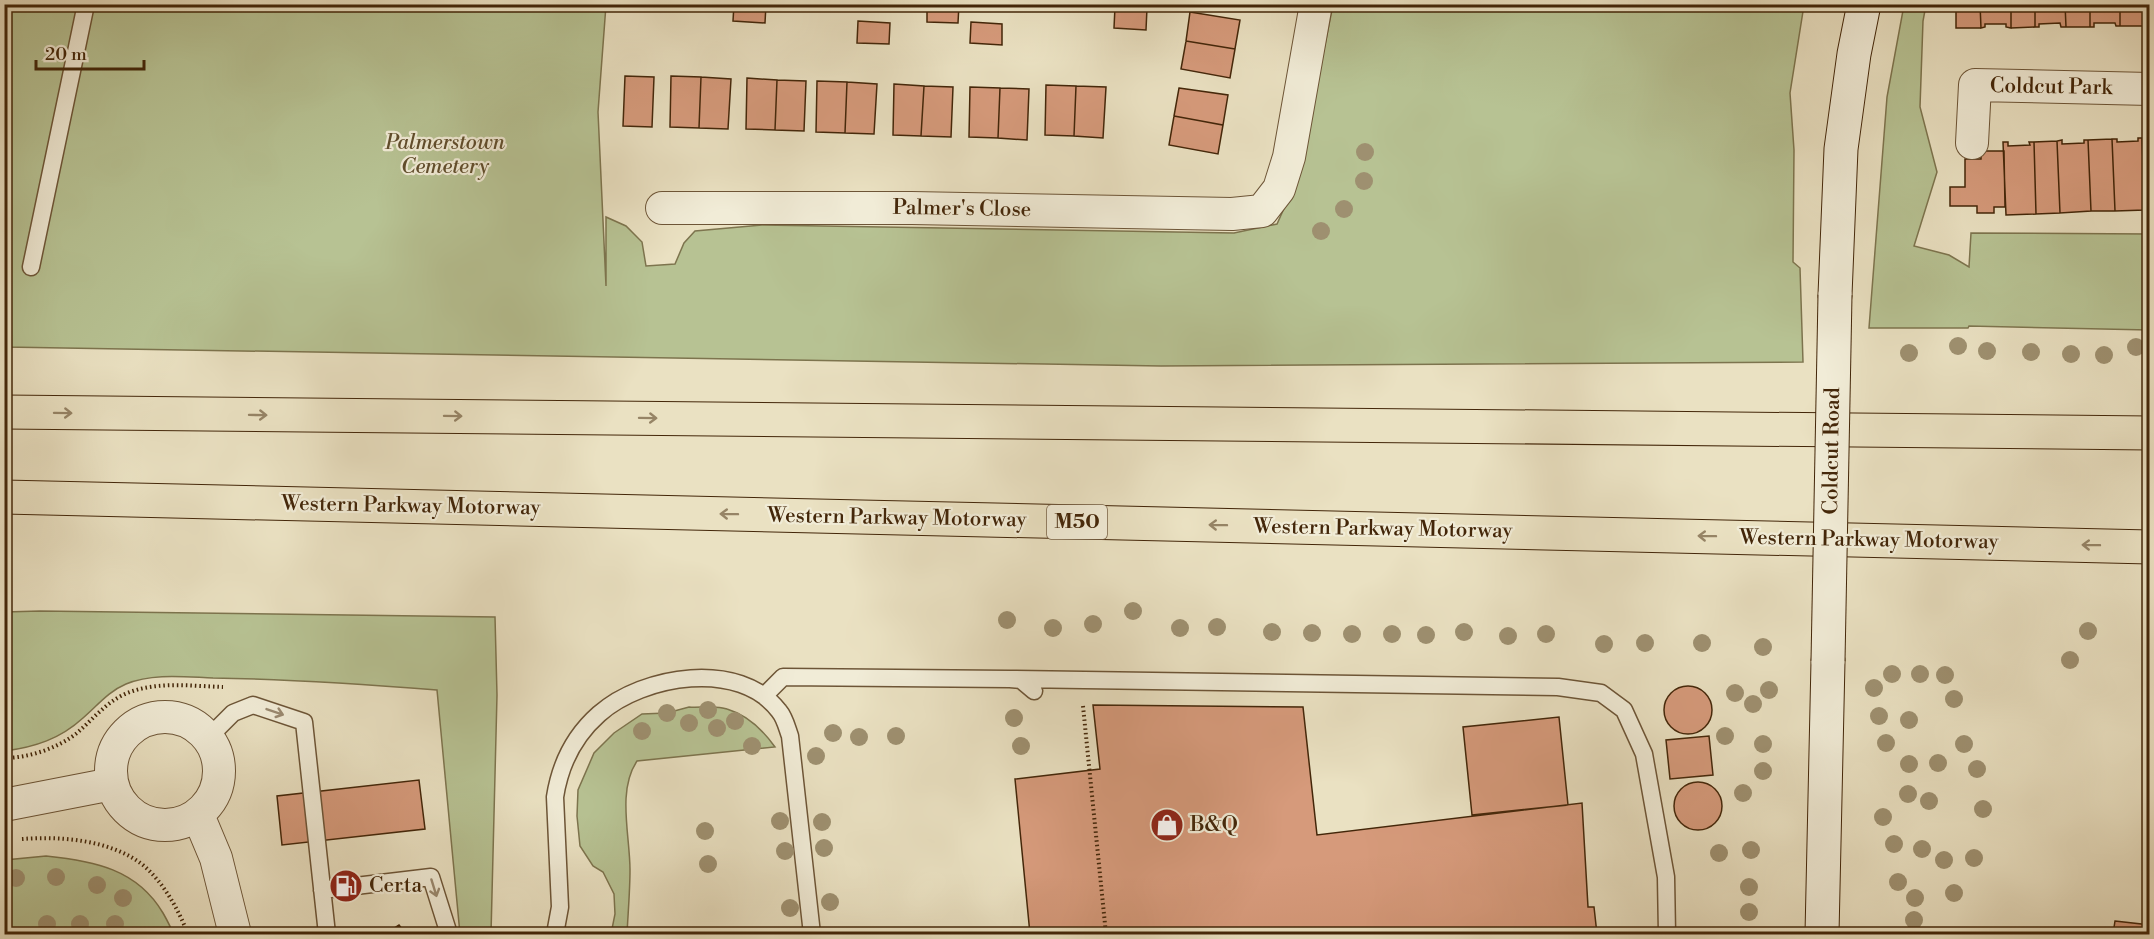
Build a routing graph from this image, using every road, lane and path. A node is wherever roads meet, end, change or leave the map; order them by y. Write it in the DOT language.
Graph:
graph roads {
  1 [pos="86,4"];
  2 [pos="1317,4"];
  3 [pos="1864,4"];
  4 [pos="2150,89"];
  5 [pos="1972,143"];
  6 [pos="662,208"];
  7 [pos="30,267"];
  8 [pos="4,412"];
  9 [pos="2150,433"];
  10 [pos="4,497"];
  11 [pos="2150,547"];
  12 [pos="1010,679"];
  13 [pos="224,687"];
  14 [pos="1034,691"];
  15 [pos="764,696"];
  16 [pos="1084,701"];
  17 [pos="208,738"];
  18 [pos="4,759"];
  19 [pos="112,784"];
  20 [pos="4,805"];
  21 [pos="198,815"];
  22 [pos="16,840"];
  23 [pos="322,890"];
  24 [pos="446,933"];
  25 [pos="188,934"];
  26 [pos="236,934"];
  27 [pos="327,934"];
  28 [pos="555,934"];
  29 [pos="812,934"];
  30 [pos="1106,934"];
  31 [pos="1667,934"];
  32 [pos="1822,934"];
  1 -- 7 [label="lane"];
  2 -- 6 [label="street, Palmer's Close"];
  3 -- 32 [label="main road, Coldcut Road, bridge"];
  4 -- 5 [label="street, Coldcut Park"];
  8 -- 9 [label="highway, one-way"];
  11 -- 10 [label="highway, Western Parkway Motorway / M50, one-way"];
  12 -- 14 [label="lane"];
  12 -- 15 [label="lane"];
  12 -- 31 [label="lane"];
  13 -- 18 [label="path"];
  15 -- 28 [label="lane"];
  15 -- 29 [label="lane"];
  16 -- 30 [label="path"];
  17 -- 19 [label="street"];
  17 -- 21 [label="street"];
  17 -- 23 [label="lane, one-way"];
  19 -- 20 [label="street"];
  19 -- 21 [label="street"];
  21 -- 26 [label="street"];
  22 -- 25 [label="path"];
  23 -- 24 [label="lane, one-way"];
  23 -- 27 [label="lane"];
}
